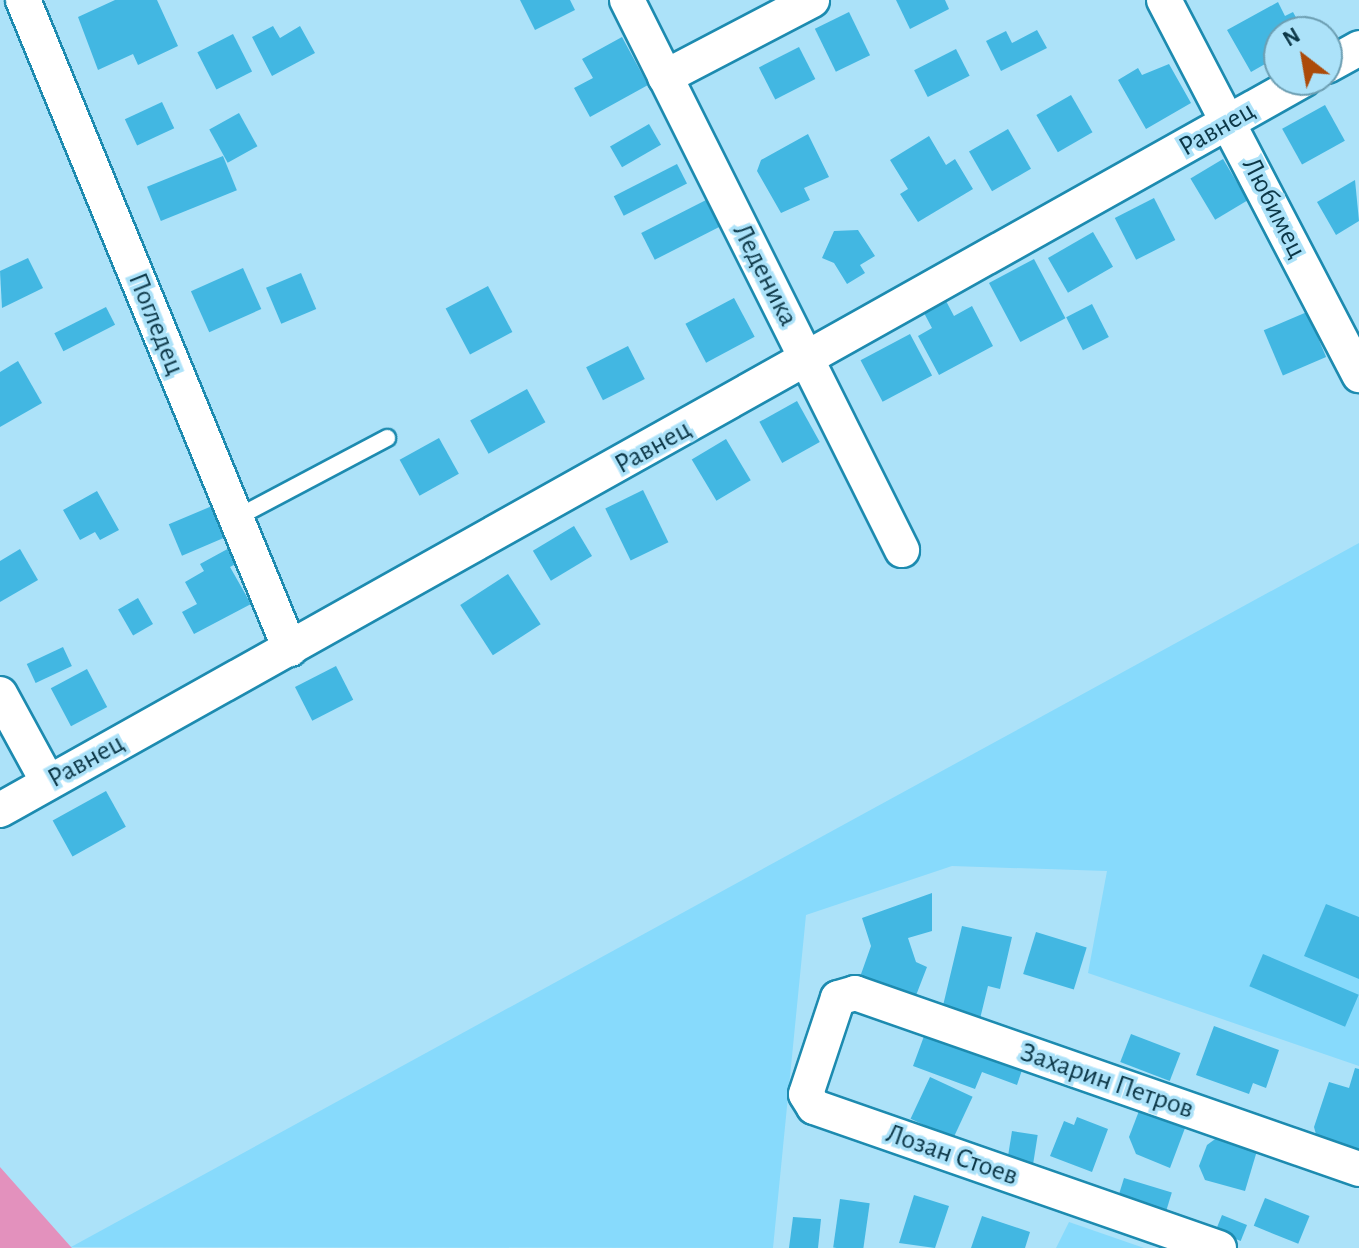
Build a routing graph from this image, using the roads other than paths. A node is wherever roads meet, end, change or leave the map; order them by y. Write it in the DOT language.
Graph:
graph roads {
  1 [pos="627,0"];
  2 [pos="812,0"];
  3 [pos="1164,0"];
  4 [pos="24,8"];
  5 [pos="665,77"];
  6 [pos="1275,96"];
  7 [pos="1230,122"];
  8 [pos="808,360"];
  9 [pos="1359,375"];
  10 [pos="387,438"];
  11 [pos="236,518"];
  12 [pos="902,550"];
  13 [pos="290,649"];
  14 [pos="0,694"];
  15 [pos="48,782"];
  16 [pos="0,810"];
  17 [pos="855,993"];
  18 [pos="1359,1169"];
  19 [pos="1219,1248"];
  1 -- 5 [label="street, Леденика"];
  2 -- 5 [label="street"];
  3 -- 7 [label="street, Любимец"];
  4 -- 11 [label="street, Погледец"];
  5 -- 8 [label="street, Леденика"];
  6 -- 7 [label="street, Равнец"];
  7 -- 8 [label="street, Равнец"];
  7 -- 9 [label="street, Любимец"];
  8 -- 12 [label="street, Леденика"];
  8 -- 13 [label="street, Равнец"];
  10 -- 11 [label="lane"];
  11 -- 13 [label="street, Погледец"];
  13 -- 15 [label="street, Равнец"];
  14 -- 15 [label="street"];
  15 -- 16 [label="street, Равнец"];
  17 -- 18 [label="street, Захарин Петров"];
  17 -- 19 [label="street, Лозан Стоев"];
}
